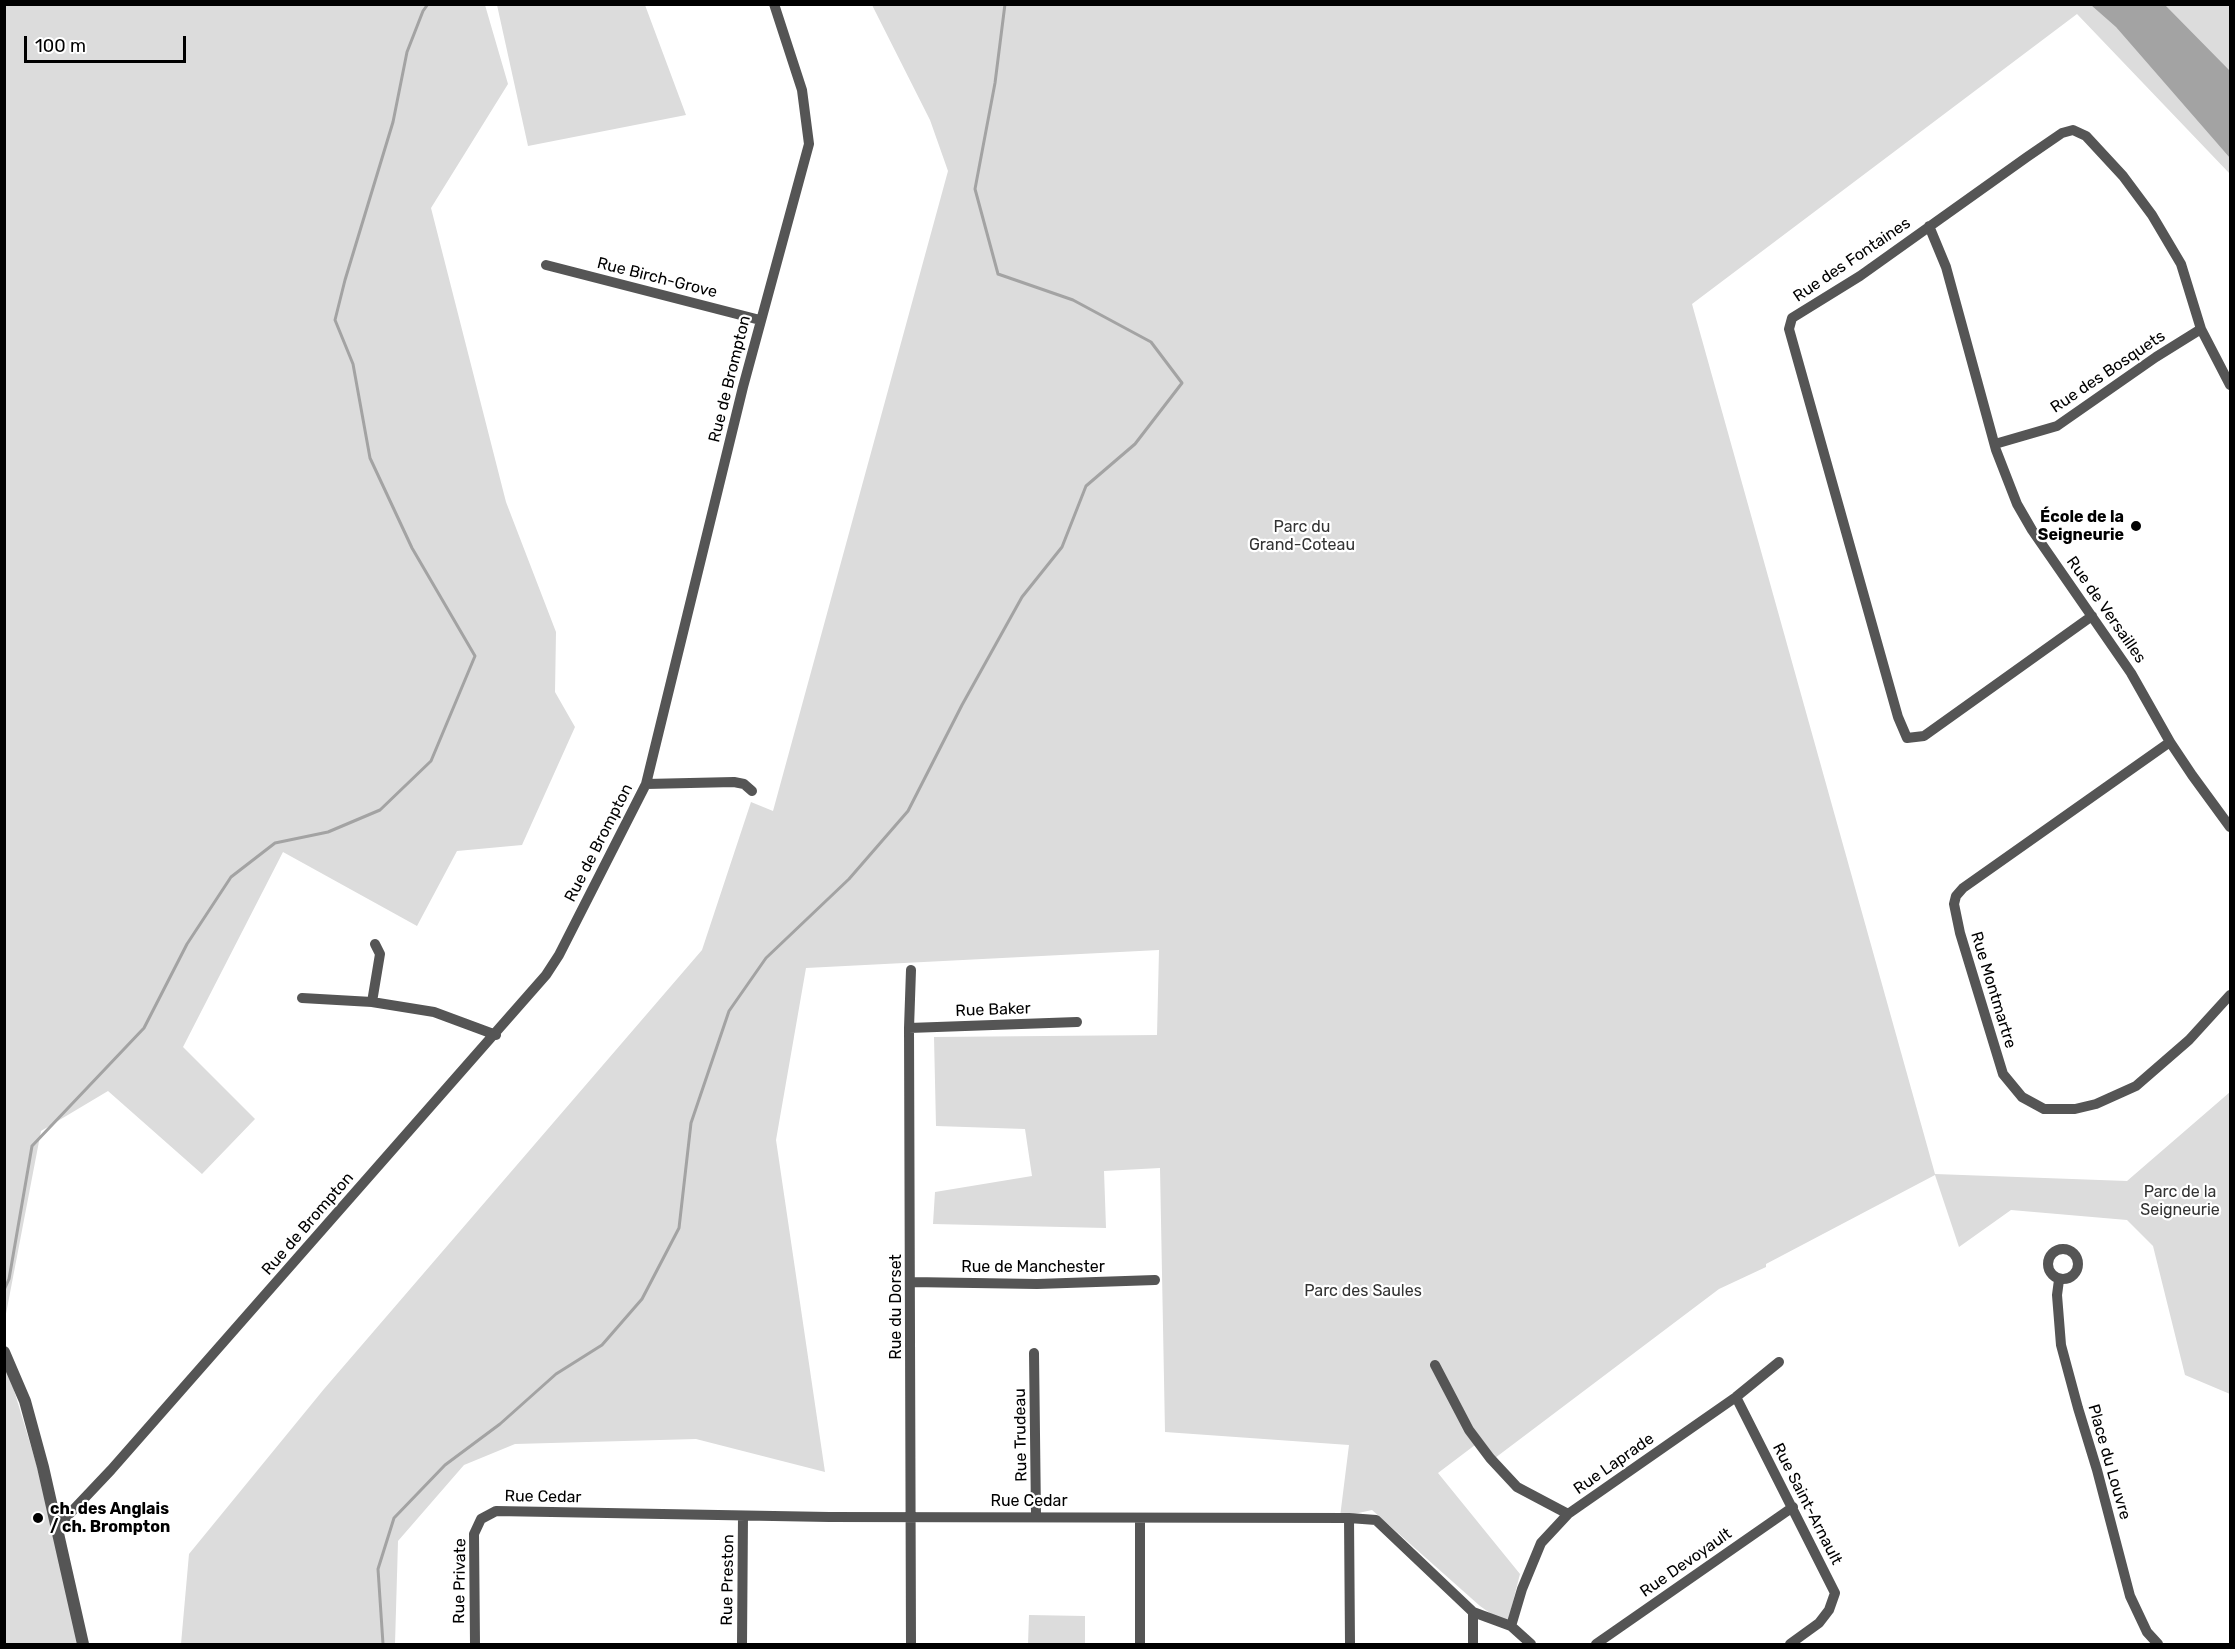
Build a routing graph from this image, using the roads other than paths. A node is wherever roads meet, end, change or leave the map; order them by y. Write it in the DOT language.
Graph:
graph roads {
  1 [pos="774,4"];
  2 [pos="1929,226"];
  3 [pos="546,265"];
  4 [pos="760,320"];
  5 [pos="2201,329"];
  6 [pos="2230,386"];
  7 [pos="1995,444"];
  8 [pos="2092,616"];
  9 [pos="2170,742"];
  10 [pos="646,784"];
  11 [pos="752,791"];
  12 [pos="2230,827"];
  13 [pos="375,944"];
  14 [pos="911,970"];
  15 [pos="2230,996"];
  16 [pos="302,998"];
  17 [pos="372,1002"];
  18 [pos="1077,1022"];
  19 [pos="909,1028"];
  20 [pos="495,1035"];
  21 [pos="1155,1280"];
  22 [pos="2059,1280"];
  23 [pos="911,1282"];
  24 [pos="4,1352"];
  25 [pos="1034,1353"];
  26 [pos="1779,1362"];
  27 [pos="1435,1365"];
  28 [pos="1736,1397"];
  29 [pos="1793,1507"];
  30 [pos="1568,1514"];
  31 [pos="743,1516"];
  32 [pos="911,1516"];
  33 [pos="1036,1516"];
  34 [pos="1140,1518"];
  35 [pos="1349,1518"];
  36 [pos="481,1519"];
  37 [pos="58,1526"];
  38 [pos="1473,1612"];
  39 [pos="1511,1626"];
  40 [pos="83,1644"];
  41 [pos="475,1644"];
  42 [pos="742,1644"];
  43 [pos="911,1644"];
  44 [pos="1140,1644"];
  45 [pos="1350,1644"];
  46 [pos="1473,1644"];
  47 [pos="1531,1644"];
  48 [pos="1596,1644"];
  49 [pos="1790,1644"];
  50 [pos="2158,1644"];
  1 -- 4 [label="street, Rue de Brompton"];
  2 -- 5 [label="street, Rue des Fontaines"];
  2 -- 7 [label="street, Rue de Versailles"];
  2 -- 8 [label="street, Rue des Fontaines"];
  3 -- 4 [label="street, Rue Birch-Grove"];
  4 -- 10 [label="street, Rue de Brompton"];
  5 -- 6 [label="street, Rue des Fontaines"];
  5 -- 7 [label="street, Rue des Bosquets"];
  7 -- 8 [label="street, Rue de Versailles"];
  8 -- 9 [label="street, Rue de Versailles"];
  9 -- 12 [label="street, Rue de Versailles"];
  9 -- 15 [label="street, Rue Montmartre"];
  10 -- 11 [label="street"];
  10 -- 20 [label="street, Rue de Brompton"];
  13 -- 17 [label="street"];
  14 -- 19 [label="street, Rue du Dorset"];
  16 -- 17 [label="street"];
  17 -- 20 [label="street"];
  18 -- 19 [label="street, Rue Baker"];
  19 -- 23 [label="street, Rue du Dorset"];
  20 -- 37 [label="street, Rue de Brompton"];
  21 -- 23 [label="street, Rue de Manchester"];
  22 -- 50 [label="street, Place du Louvre"];
  23 -- 32 [label="street, Rue du Dorset"];
  24 -- 37 [label="street"];
  25 -- 33 [label="street, Rue Trudeau"];
  26 -- 28 [label="street, Rue Laprade"];
  27 -- 30 [label="street"];
  28 -- 29 [label="street, Rue Saint-Arnault"];
  28 -- 30 [label="street, Rue Laprade"];
  29 -- 48 [label="street, Rue Devoyault"];
  29 -- 49 [label="street, Rue Saint-Arnault"];
  30 -- 39 [label="street, Rue Laprade"];
  31 -- 32 [label="street, Rue Cedar"];
  31 -- 36 [label="street, Rue Cedar"];
  31 -- 42 [label="street, Rue Preston"];
  32 -- 33 [label="street, Rue Cedar"];
  32 -- 43 [label="street, Rue du Dorset"];
  33 -- 34 [label="street, Rue Cedar"];
  34 -- 35 [label="street, Rue Cedar"];
  34 -- 44 [label="street"];
  35 -- 38 [label="street, Rue Cedar"];
  35 -- 45 [label="street"];
  36 -- 41 [label="street, Rue Private"];
  37 -- 40 [label="street"];
  38 -- 39 [label="street, Rue Cedar"];
  38 -- 46 [label="street"];
  39 -- 47 [label="street, Rue Cedar"];
}
